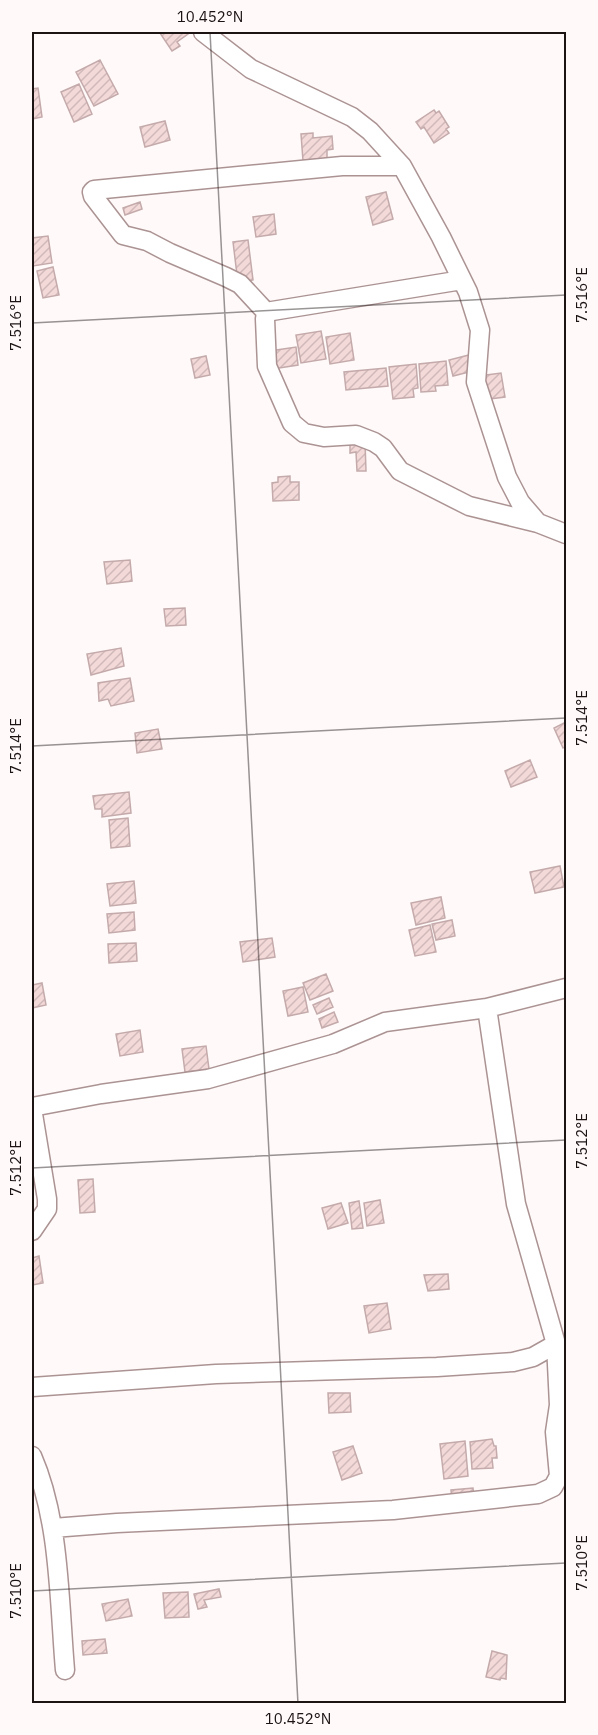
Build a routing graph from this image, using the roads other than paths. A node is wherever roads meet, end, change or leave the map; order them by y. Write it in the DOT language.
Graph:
graph roads {
  1 [pos="203,32"];
  2 [pos="402,166"];
  3 [pos="462,280"];
  4 [pos="267,312"];
  5 [pos="538,523"];
  6 [pos="567,534"];
  7 [pos="567,988"];
  8 [pos="487,1008"];
  9 [pos="32,1108"];
  10 [pos="32,1232"];
  11 [pos="556,1344"];
  12 [pos="32,1388"];
  13 [pos="32,1456"];
  14 [pos="53,1528"];
  15 [pos="65,1670"];
  1 -- 2 [label="street"];
  2 -- 3 [label="street"];
  2 -- 4 [label="street"];
  3 -- 4 [label="street"];
  3 -- 5 [label="street"];
  4 -- 5 [label="street"];
  5 -- 6 [label="street"];
  7 -- 8 [label="street"];
  8 -- 9 [label="street"];
  8 -- 11 [label="street"];
  9 -- 10 [label="street"];
  11 -- 12 [label="street"];
  11 -- 14 [label="street"];
  13 -- 14 [label="street"];
  14 -- 15 [label="street"];
}
